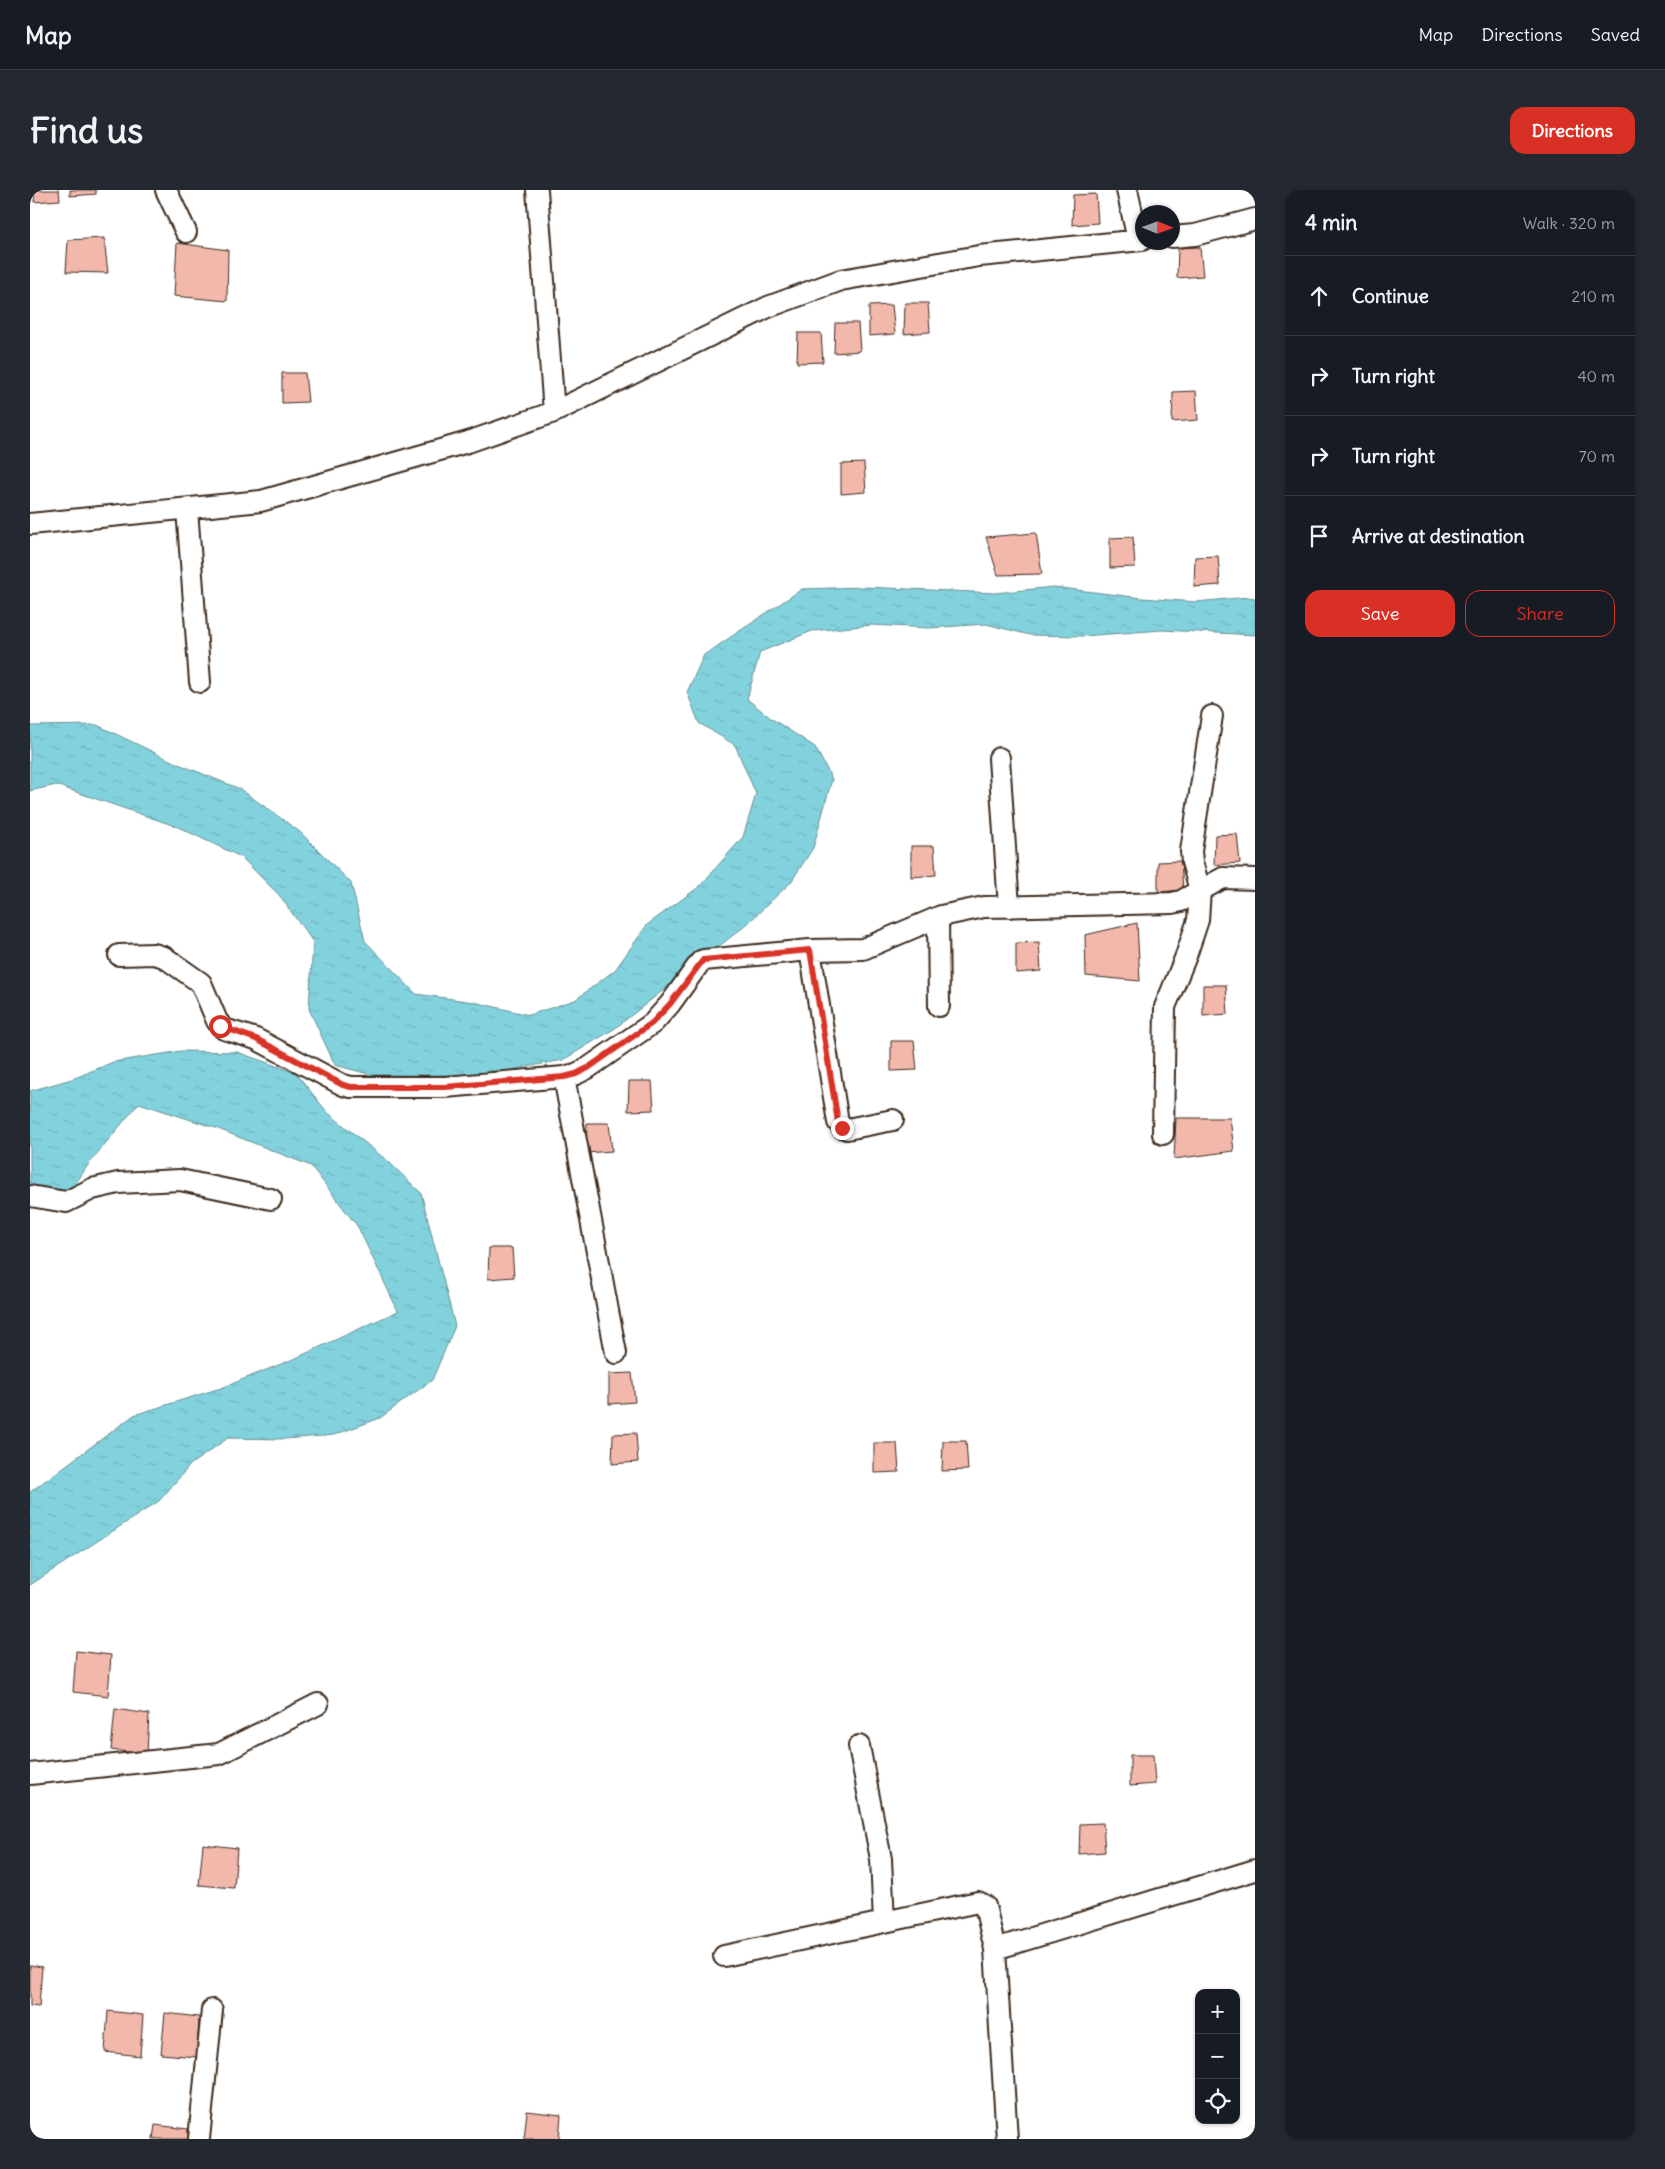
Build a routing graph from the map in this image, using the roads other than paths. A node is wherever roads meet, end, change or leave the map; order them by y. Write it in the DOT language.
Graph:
graph roads {
  1 [pos="166,190"];
  2 [pos="537,190"];
  3 [pos="1127,190"];
  4 [pos="1255,219"];
  5 [pos="1135,221"];
  6 [pos="186,232"];
  7 [pos="1180,236"];
  8 [pos="1135,240"];
  9 [pos="554,412"];
  10 [pos="187,508"];
  11 [pos="30,524"];
  12 [pos="200,682"];
  13 [pos="1212,716"];
  14 [pos="999,758"];
  15 [pos="1255,879"];
  16 [pos="1200,890"];
  17 [pos="1009,907"];
  18 [pos="938,918"];
  19 [pos="810,950"];
  20 [pos="118,955"];
  21 [pos="939,1006"];
  22 [pos="564,1077"];
  23 [pos="893,1120"];
  24 [pos="1163,1134"];
  25 [pos="30,1196"];
  26 [pos="271,1199"];
  27 [pos="616,1353"];
  28 [pos="318,1704"];
  29 [pos="859,1746"];
  30 [pos="30,1774"];
  31 [pos="1255,1870"];
  32 [pos="884,1922"];
  33 [pos="995,1949"];
  34 [pos="724,1956"];
  35 [pos="212,2010"];
  36 [pos="199,2139"];
  37 [pos="1007,2139"];
  1 -- 6 [label="street"];
  2 -- 9 [label="street"];
  3 -- 5 [label="street"];
  4 -- 7 [label="street"];
  8 -- 9 [label="street"];
  9 -- 10 [label="street"];
  10 -- 11 [label="street"];
  10 -- 12 [label="street"];
  13 -- 16 [label="street"];
  14 -- 17 [label="street"];
  15 -- 16 [label="street"];
  16 -- 17 [label="street"];
  16 -- 24 [label="street"];
  17 -- 18 [label="street"];
  18 -- 19 [label="street"];
  18 -- 21 [label="street"];
  19 -- 22 [label="street"];
  19 -- 23 [label="street"];
  20 -- 22 [label="street"];
  22 -- 27 [label="street"];
  25 -- 26 [label="street"];
  28 -- 30 [label="street"];
  29 -- 32 [label="street"];
  31 -- 33 [label="street"];
  32 -- 33 [label="street"];
  32 -- 34 [label="street"];
  33 -- 37 [label="street"];
  35 -- 36 [label="street"];
}
